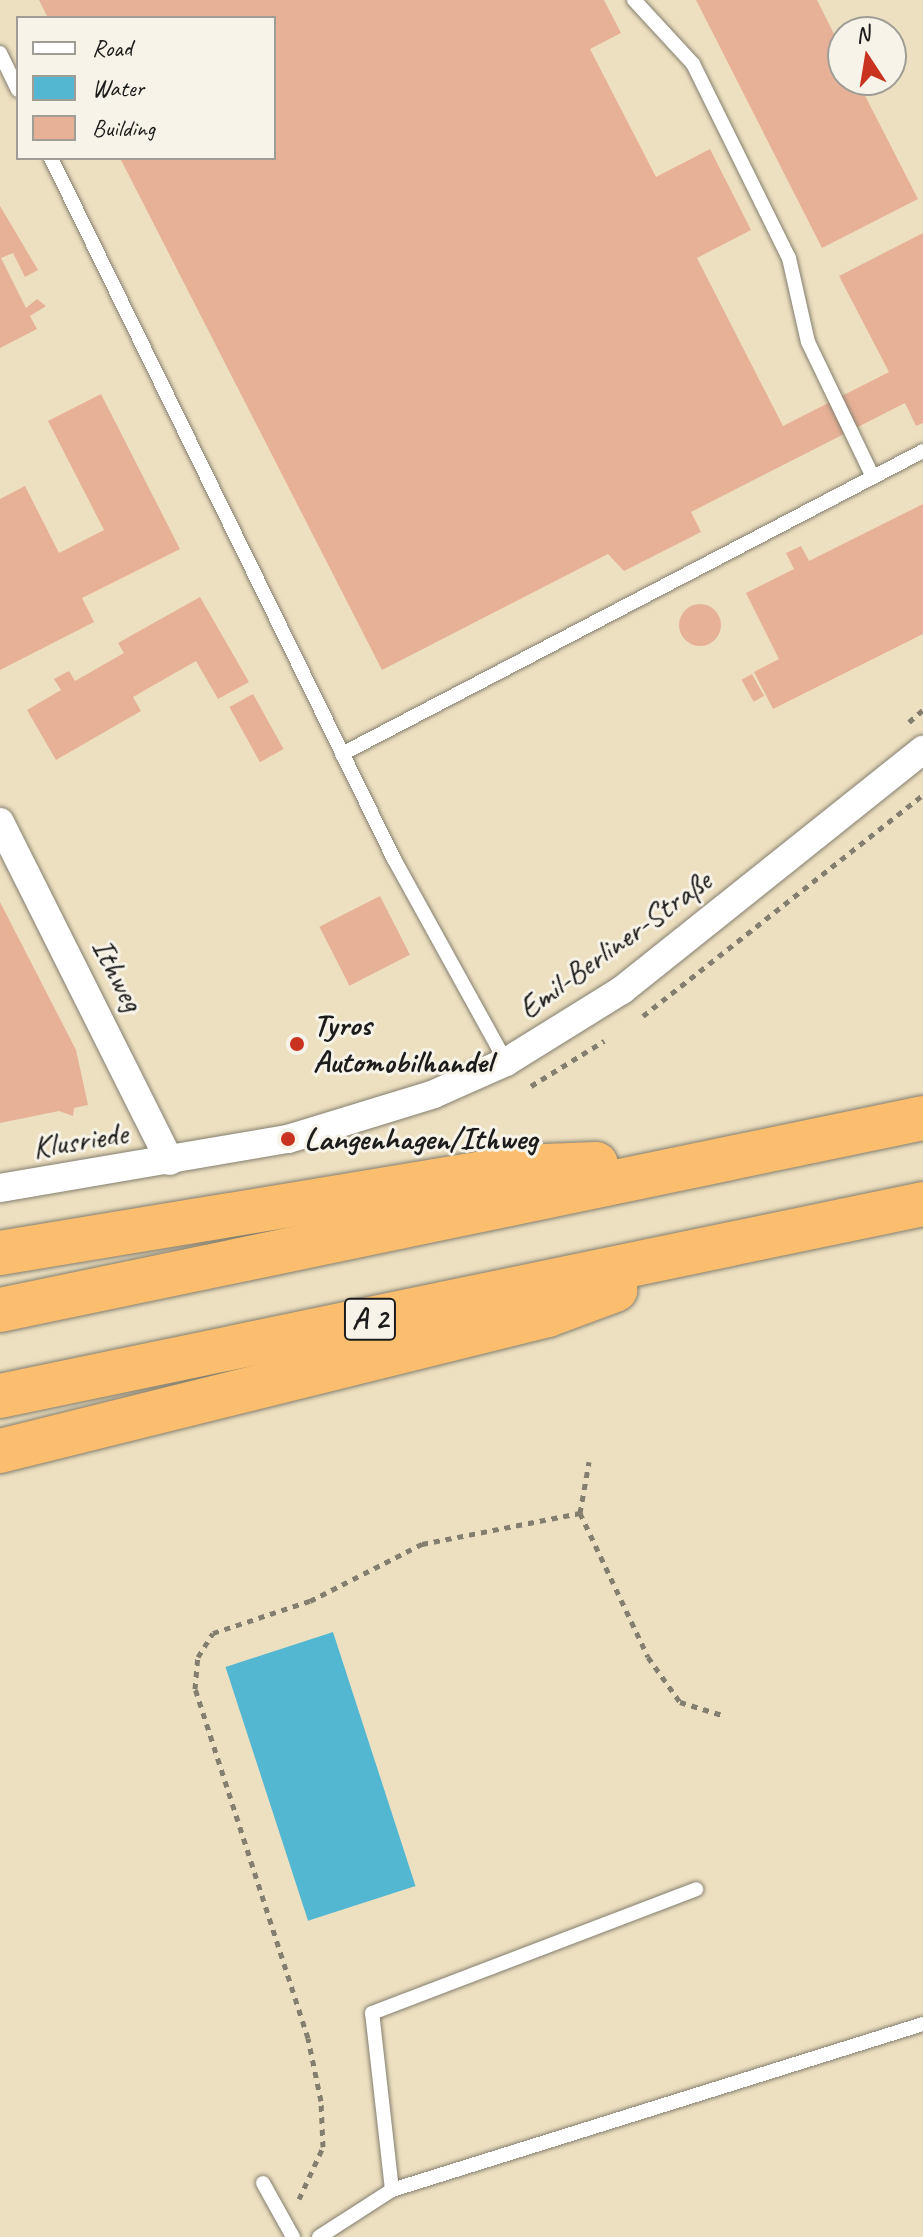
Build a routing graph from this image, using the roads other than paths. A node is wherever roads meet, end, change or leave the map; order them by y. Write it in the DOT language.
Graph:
graph roads {
  1 [pos="634,0"];
  2 [pos="0,53"];
  3 [pos="16,86"];
  4 [pos="52,160"];
  5 [pos="923,451"];
  6 [pos="873,477"];
  7 [pos="923,750"];
  8 [pos="342,754"];
  9 [pos="0,822"];
  10 [pos="506,1062"];
  11 [pos="923,1118"];
  12 [pos="723,1160"];
  13 [pos="170,1161"];
  14 [pos="0,1188"];
  15 [pos="923,1204"];
  16 [pos="741,1242"];
  17 [pos="0,1253"];
  18 [pos="0,1310"];
  19 [pos="0,1396"];
  20 [pos="0,1451"];
  21 [pos="696,1889"];
  22 [pos="923,2024"];
  23 [pos="263,2183"];
  24 [pos="392,2190"];
  25 [pos="293,2237"];
  26 [pos="319,2237"];
  1 -- 6 [label="lane"];
  2 -- 3 [label="lane"];
  4 -- 8 [label="lane"];
  5 -- 6 [label="lane"];
  6 -- 8 [label="lane"];
  7 -- 10 [label="street, Emil-Berliner-Straße"];
  8 -- 10 [label="lane"];
  9 -- 13 [label="street, Ithweg"];
  10 -- 13 [label="street, Emil-Berliner-Straße"];
  11 -- 12 [label="highway"];
  12 -- 17 [label="highway"];
  12 -- 18 [label="highway"];
  13 -- 14 [label="street, Klusriede"];
  15 -- 16 [label="highway, A 2"];
  16 -- 19 [label="highway, A 2"];
  16 -- 20 [label="highway"];
  21 -- 24 [label="lane"];
  22 -- 24 [label="lane"];
  23 -- 25 [label="lane"];
  24 -- 26 [label="lane"];
}
